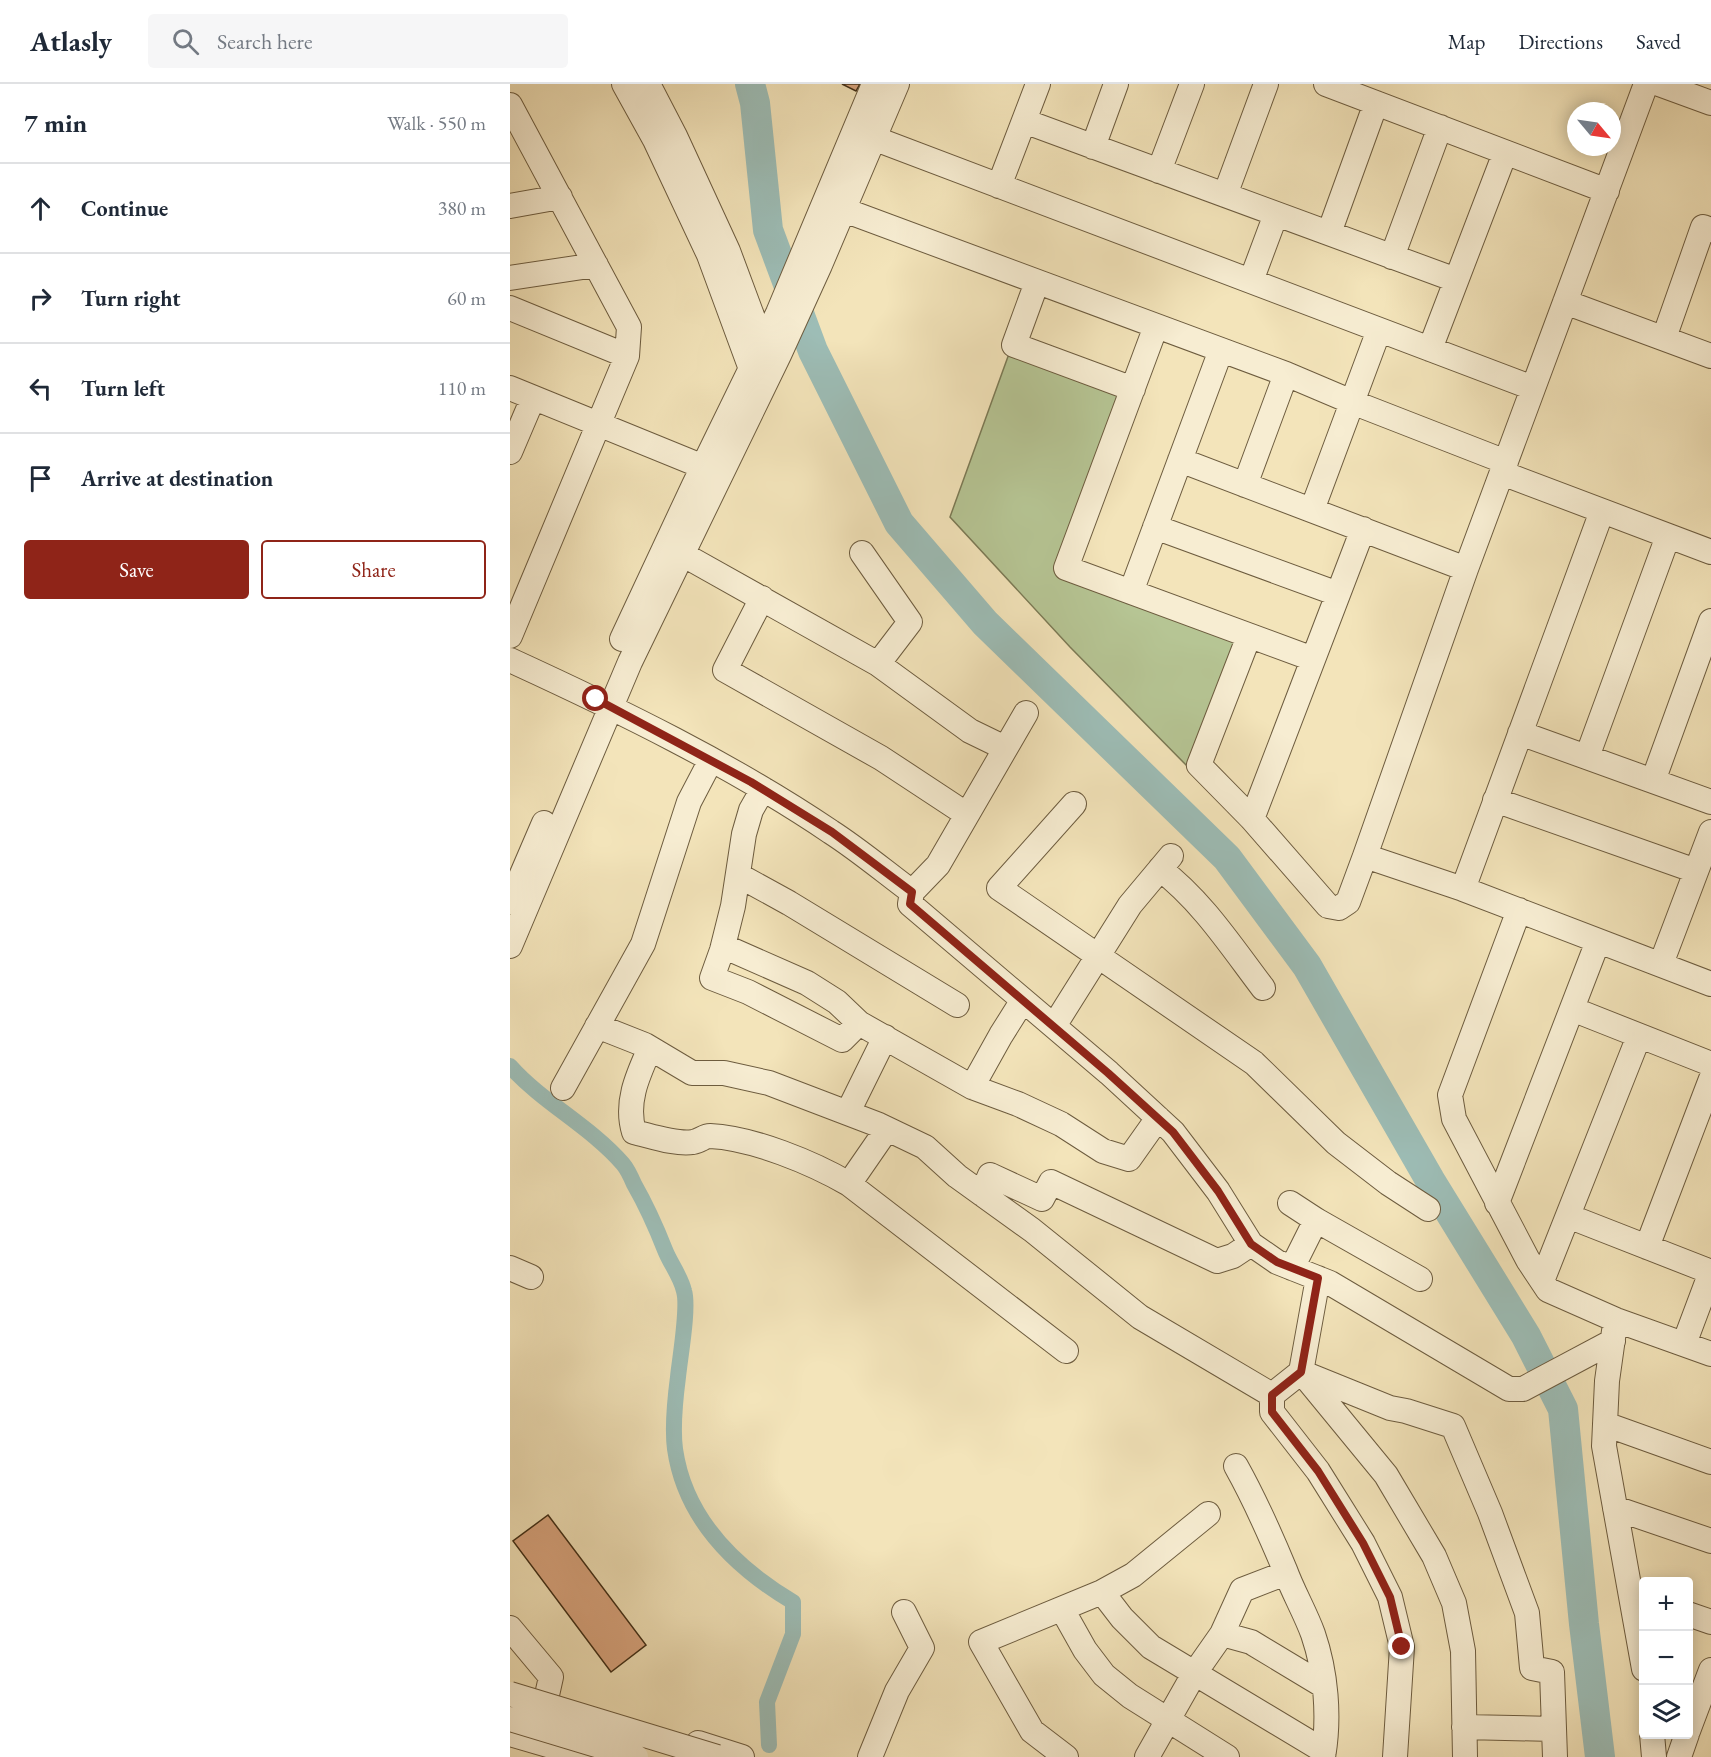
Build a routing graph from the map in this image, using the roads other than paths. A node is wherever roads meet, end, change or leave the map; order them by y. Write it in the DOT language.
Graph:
graph roads {
  1 [pos="624,84"];
  2 [pos="648,84"];
  3 [pos="874,84"];
  4 [pos="897,84"];
  5 [pos="1038,84"];
  6 [pos="1116,84"];
  7 [pos="1192,84"];
  8 [pos="1266,84"];
  9 [pos="1326,84"];
  10 [pos="1658,84"];
  11 [pos="1376,103"];
  12 [pos="1711,104"];
  13 [pos="510,105"];
  14 [pos="1024,121"];
  15 [pos="1440,128"];
  16 [pos="864,134"];
  17 [pos="518,136"];
  18 [pos="1094,147"];
  19 [pos="1505,153"];
  20 [pos="1159,171"];
  21 [pos="999,186"];
  22 [pos="1607,191"];
  23 [pos="1225,195"];
  24 [pos="560,197"];
  25 [pos="510,206"];
  26 [pos="844,210"];
  27 [pos="1276,214"];
  28 [pos="1711,230"];
  29 [pos="1329,233"];
  30 [pos="1392,257"];
  31 [pos="596,265"];
  32 [pos="510,278"];
  33 [pos="1456,280"];
  34 [pos="1251,281"];
  35 [pos="1037,282"];
  36 [pos="1565,302"];
  37 [pos="510,308"];
  38 [pos="1156,326"];
  39 [pos="1379,330"];
  40 [pos="1664,338"];
  41 [pos="774,344"];
  42 [pos="1430,349"];
  43 [pos="1221,350"];
  44 [pos="627,356"];
  45 [pos="1711,356"];
  46 [pos="760,371"];
  47 [pos="1286,374"];
  48 [pos="510,388"];
  49 [pos="1533,388"];
  50 [pos="1133,389"];
  51 [pos="534,398"];
  52 [pos="1352,402"];
  53 [pos="597,423"];
  54 [pos="510,452"];
  55 [pos="1180,460"];
  56 [pos="1504,467"];
  57 [pos="712,470"];
  58 [pos="1245,485"];
  59 [pos="1312,510"];
  60 [pos="1602,511"];
  61 [pos="1155,527"];
  62 [pos="1363,530"];
  63 [pos="1668,536"];
  64 [pos="1711,552"];
  65 [pos="862,553"];
  66 [pos="682,554"];
  67 [pos="1466,569"];
  68 [pos="1131,592"];
  69 [pos="1338,594"];
  70 [pos="762,598"];
  71 [pos="1711,621"];
  72 [pos="510,636"];
  73 [pos="1249,636"];
  74 [pos="1313,659"];
  75 [pos="510,660"];
  76 [pos="878,664"];
  77 [pos="603,703"];
  78 [pos="1026,713"];
  79 [pos="1520,733"];
  80 [pos="1005,748"];
  81 [pos="1587,757"];
  82 [pos="711,760"];
  83 [pos="1653,781"];
  84 [pos="763,789"];
  85 [pos="1495,800"];
  86 [pos="1711,802"];
  87 [pos="1074,804"];
  88 [pos="966,814"];
  89 [pos="1252,819"];
  90 [pos="1711,832"];
  91 [pos="1365,856"];
  92 [pos="1696,871"];
  93 [pos="738,875"];
  94 [pos="1462,889"];
  95 [pos="912,892"];
  96 [pos="510,902"];
  97 [pos="1519,910"];
  98 [pos="1598,941"];
  99 [pos="510,946"];
  100 [pos="723,946"];
  101 [pos="1098,955"];
  102 [pos="1661,964"];
  103 [pos="1711,984"];
  104 [pos="1263,988"];
  105 [pos="1023,1000"];
  106 [pos="957,1005"];
  107 [pos="1572,1009"];
  108 [pos="859,1023"];
  109 [pos="597,1026"];
  110 [pos="1054,1026"];
  111 [pos="1639,1036"];
  112 [pos="885,1037"];
  113 [pos="650,1048"];
  114 [pos="1711,1065"];
  115 [pos="1711,1079"];
  116 [pos="972,1087"];
  117 [pos="562,1088"];
  118 [pos="848,1112"];
  119 [pos="1158,1118"];
  120 [pos="887,1129"];
  121 [pos="849,1184"];
  122 [pos="982,1194"];
  123 [pos="1290,1203"];
  124 [pos="1497,1203"];
  125 [pos="1428,1209"];
  126 [pos="1568,1216"];
  127 [pos="1316,1220"];
  128 [pos="1251,1244"];
  129 [pos="1647,1247"];
  130 [pos="1292,1268"];
  131 [pos="1711,1272"];
  132 [pos="1318,1278"];
  133 [pos="1420,1279"];
  134 [pos="1542,1281"];
  135 [pos="1614,1331"];
  136 [pos="1684,1344"];
  137 [pos="1066,1351"];
  138 [pos="1711,1354"];
  139 [pos="1301,1372"];
  140 [pos="1272,1395"];
  141 [pos="1605,1424"];
  142 [pos="1711,1462"];
  143 [pos="1236,1466"];
  144 [pos="1615,1508"];
  145 [pos="1208,1515"];
  146 [pos="1711,1541"];
  147 [pos="1286,1573"];
  148 [pos="1102,1592"];
  149 [pos="1637,1597"];
  150 [pos="1062,1609"];
  151 [pos="904,1612"];
  152 [pos="1693,1615"];
  153 [pos="1711,1622"];
  154 [pos="510,1628"];
  155 [pos="1640,1631"];
  156 [pos="1222,1634"];
  157 [pos="1711,1670"];
  158 [pos="1194,1674"];
  159 [pos="510,1683"];
  160 [pos="1324,1686"];
  161 [pos="510,1694"];
  162 [pos="547,1695"];
  163 [pos="510,1719"];
  164 [pos="1693,1719"];
  165 [pos="1168,1721"];
  166 [pos="637,1724"];
  167 [pos="1464,1727"];
  168 [pos="1554,1729"];
  169 [pos="510,1734"];
  170 [pos="1652,1739"];
  171 [pos="1685,1739"];
  172 [pos="1324,1754"];
  173 [pos="589,1757"];
  174 [pos="625,1757"];
  175 [pos="636,1757"];
  176 [pos="717,1757"];
  177 [pos="742,1757"];
  178 [pos="870,1757"];
  179 [pos="1066,1757"];
  180 [pos="1147,1757"];
  181 [pos="1227,1757"];
  182 [pos="1395,1757"];
  183 [pos="1465,1757"];
  184 [pos="1555,1757"];
  185 [pos="1654,1757"];
  186 [pos="1679,1757"];
  1 -- 46 [label="street"];
  2 -- 41 [label="street"];
  3 -- 16 [label="street"];
  4 -- 16 [label="street"];
  5 -- 14 [label="street"];
  6 -- 18 [label="street"];
  7 -- 20 [label="street"];
  8 -- 23 [label="street"];
  9 -- 11 [label="street"];
  10 -- 12 [label="street"];
  10 -- 22 [label="street"];
  11 -- 15 [label="street"];
  11 -- 29 [label="street"];
  13 -- 17 [label="street"];
  14 -- 18 [label="street"];
  14 -- 21 [label="street"];
  15 -- 19 [label="street"];
  15 -- 30 [label="street"];
  16 -- 21 [label="street"];
  16 -- 26 [label="street"];
  16 -- 41 [label="street"];
  17 -- 24 [label="street"];
  18 -- 20 [label="street"];
  19 -- 22 [label="street"];
  19 -- 33 [label="street"];
  20 -- 23 [label="street"];
  21 -- 34 [label="street"];
  22 -- 36 [label="street"];
  23 -- 27 [label="street"];
  24 -- 25 [label="street"];
  24 -- 31 [label="street"];
  26 -- 35 [label="street"];
  26 -- 41 [label="street"];
  27 -- 29 [label="street"];
  27 -- 34 [label="street"];
  28 -- 40 [label="street"];
  29 -- 30 [label="street"];
  30 -- 33 [label="street"];
  31 -- 32 [label="street"];
  31 -- 44 [label="street"];
  33 -- 42 [label="street"];
  34 -- 39 [label="street"];
  35 -- 38 [label="street"];
  35 -- 50 [label="street"];
  36 -- 40 [label="street"];
  36 -- 49 [label="street"];
  37 -- 44 [label="street"];
  38 -- 43 [label="street"];
  38 -- 50 [label="street"];
  39 -- 42 [label="street"];
  39 -- 52 [label="street"];
  40 -- 45 [label="street"];
  41 -- 46 [label="street"];
  42 -- 49 [label="street"];
  43 -- 47 [label="street"];
  43 -- 55 [label="street"];
  44 -- 53 [label="street"];
  46 -- 57 [label="street"];
  47 -- 52 [label="street"];
  47 -- 58 [label="street"];
  48 -- 51 [label="street"];
  49 -- 56 [label="street"];
  50 -- 68 [label="street"];
  51 -- 53 [label="street"];
  51 -- 54 [label="street"];
  52 -- 56 [label="street"];
  52 -- 59 [label="street"];
  53 -- 57 [label="street"];
  53 -- 72 [label="street"];
  55 -- 58 [label="street"];
  55 -- 61 [label="street"];
  56 -- 60 [label="street"];
  56 -- 67 [label="street"];
  57 -- 66 [label="street"];
  57 -- 77 [label="street"];
  58 -- 59 [label="street"];
  59 -- 62 [label="street"];
  60 -- 63 [label="street"];
  60 -- 79 [label="street"];
  61 -- 68 [label="street"];
  61 -- 69 [label="street"];
  62 -- 67 [label="street"];
  62 -- 69 [label="street"];
  63 -- 64 [label="street"];
  63 -- 81 [label="street"];
  65 -- 76 [label="street"];
  66 -- 70 [label="street"];
  66 -- 77 [label="street"];
  67 -- 91 [label="street"];
  68 -- 73 [label="street"];
  69 -- 74 [label="street"];
  70 -- 76 [label="street"];
  70 -- 88 [label="street"];
  71 -- 83 [label="street"];
  73 -- 74 [label="street"];
  73 -- 89 [label="street"];
  74 -- 89 [label="street"];
  75 -- 77 [label="street"];
  76 -- 80 [label="street"];
  77 -- 82 [label="street"];
  77 -- 96 [label="street"];
  77 -- 99 [label="street"];
  78 -- 80 [label="street"];
  79 -- 81 [label="street"];
  79 -- 85 [label="street"];
  80 -- 88 [label="street"];
  81 -- 83 [label="street"];
  82 -- 84 [label="street"];
  82 -- 109 [label="street"];
  83 -- 86 [label="street"];
  84 -- 93 [label="street"];
  84 -- 95 [label="street"];
  85 -- 92 [label="street"];
  85 -- 94 [label="street"];
  87 -- 101 [label="street"];
  88 -- 95 [label="street"];
  89 -- 91 [label="street"];
  90 -- 92 [label="street"];
  91 -- 94 [label="street"];
  92 -- 102 [label="street"];
  93 -- 100 [label="street"];
  93 -- 106 [label="street"];
  94 -- 97 [label="street"];
  95 -- 105 [label="street"];
  97 -- 98 [label="street"];
  97 -- 124 [label="street"];
  98 -- 102 [label="street"];
  98 -- 107 [label="street"];
  100 -- 108 [label="street"];
  100 -- 108 [label="street"];
  101 -- 104 [label="street"];
  101 -- 110 [label="street"];
  101 -- 125 [label="street"];
  102 -- 103 [label="street"];
  105 -- 110 [label="street"];
  105 -- 116 [label="street"];
  107 -- 111 [label="street"];
  107 -- 124 [label="street"];
  108 -- 112 [label="street"];
  109 -- 113 [label="street"];
  109 -- 117 [label="street"];
  110 -- 119 [label="street"];
  111 -- 114 [label="street"];
  111 -- 126 [label="street"];
  112 -- 116 [label="street"];
  112 -- 118 [label="street"];
  113 -- 118 [label="street"];
  113 -- 121 [label="street"];
  115 -- 129 [label="street"];
  116 -- 119 [label="street"];
  118 -- 120 [label="street"];
  119 -- 128 [label="street"];
  120 -- 121 [label="street"];
  120 -- 122 [label="street"];
  121 -- 137 [label="street"];
  122 -- 128 [label="street"];
  122 -- 140 [label="street"];
  123 -- 127 [label="street"];
  124 -- 134 [label="street"];
  126 -- 129 [label="street"];
  126 -- 134 [label="street"];
  127 -- 130 [label="street"];
  127 -- 133 [label="street"];
  128 -- 130 [label="street"];
  129 -- 131 [label="street"];
  130 -- 132 [label="street"];
  131 -- 136 [label="street"];
  132 -- 135 [label="street"];
  132 -- 139 [label="street"];
  134 -- 135 [label="street"];
  135 -- 136 [label="street"];
  135 -- 141 [label="street"];
  136 -- 138 [label="street"];
  139 -- 140 [label="street"];
  139 -- 167 [label="street"];
  139 -- 168 [label="street"];
  140 -- 182 [label="street"];
  141 -- 142 [label="street"];
  141 -- 144 [label="street"];
  143 -- 147 [label="street"];
  144 -- 146 [label="street"];
  144 -- 149 [label="street"];
  145 -- 148 [label="street"];
  147 -- 156 [label="street"];
  147 -- 160 [label="street"];
  148 -- 150 [label="street"];
  148 -- 158 [label="street"];
  149 -- 155 [label="street"];
  150 -- 165 [label="street"];
  150 -- 179 [label="street"];
  151 -- 178 [label="street"];
  152 -- 153 [label="street"];
  154 -- 162 [label="street"];
  156 -- 158 [label="street"];
  156 -- 160 [label="street"];
  157 -- 164 [label="street"];
  158 -- 165 [label="street"];
  158 -- 172 [label="street"];
  159 -- 162 [label="street"];
  160 -- 172 [label="street"];
  161 -- 176 [label="street, bridge"];
  162 -- 166 [label="street"];
  163 -- 175 [label="street, bridge"];
  165 -- 180 [label="street"];
  165 -- 181 [label="street"];
  166 -- 174 [label="street"];
  166 -- 177 [label="street"];
  167 -- 168 [label="street"];
  167 -- 183 [label="street"];
  168 -- 184 [label="street"];
  169 -- 173 [label="street"];
  170 -- 185 [label="street"];
  171 -- 186 [label="street"];
}
